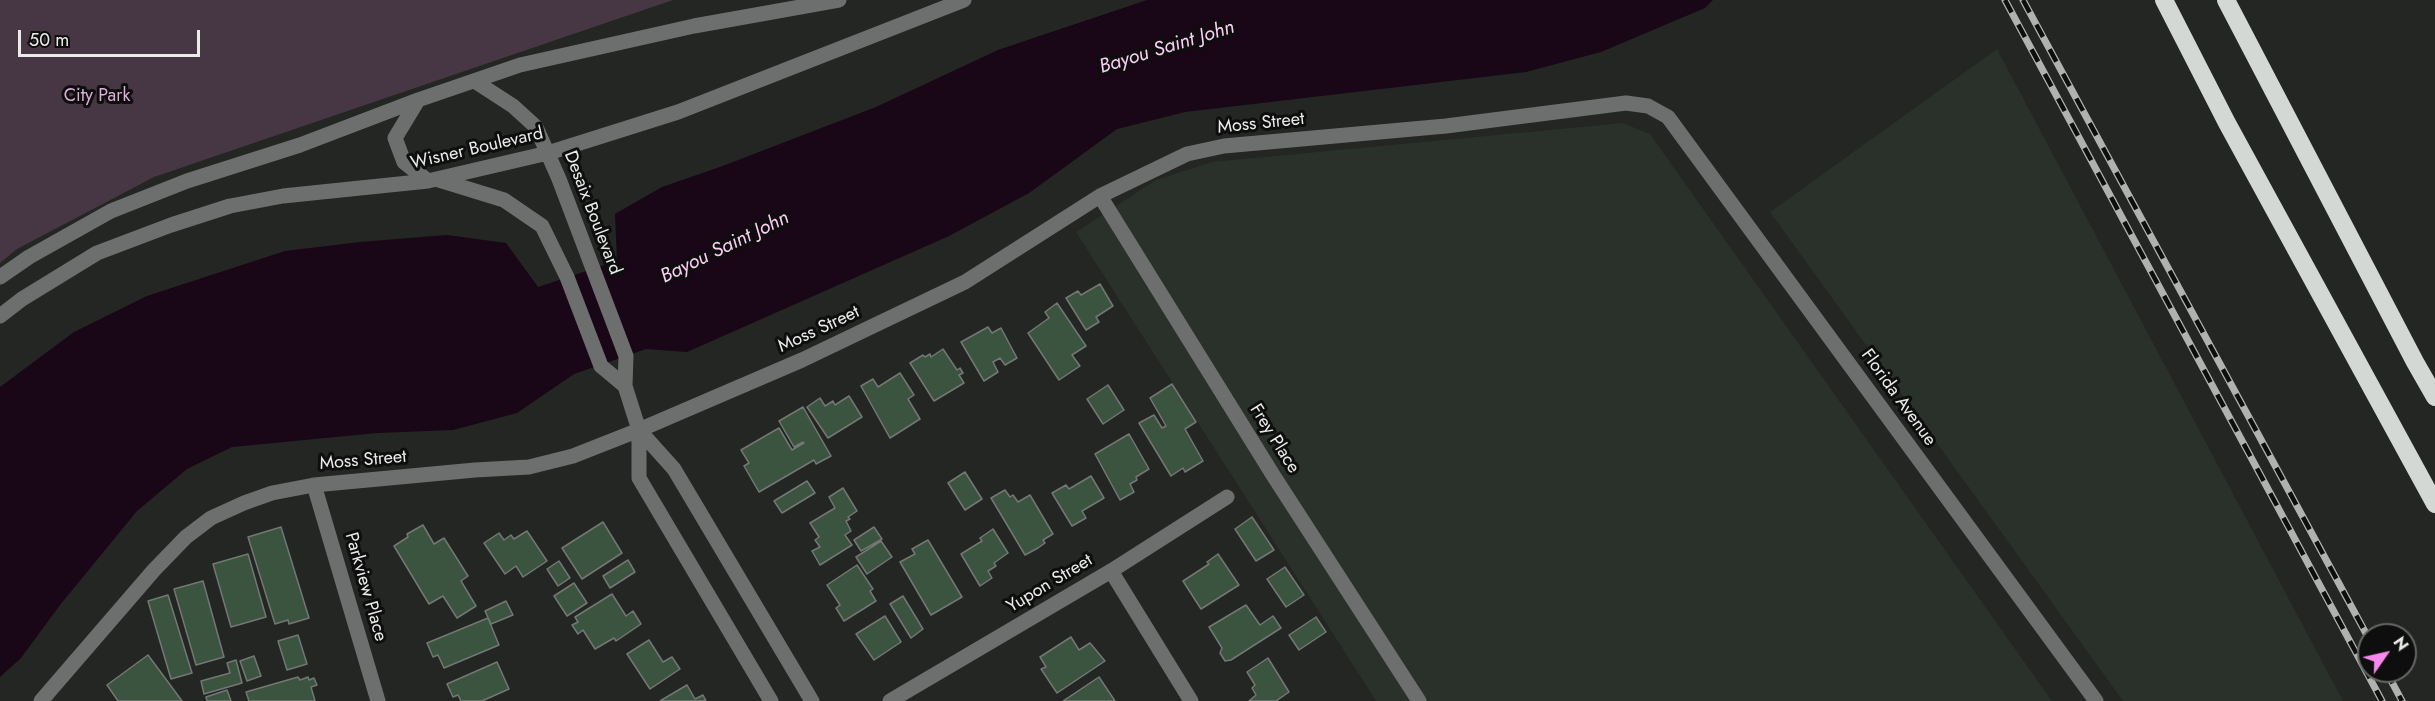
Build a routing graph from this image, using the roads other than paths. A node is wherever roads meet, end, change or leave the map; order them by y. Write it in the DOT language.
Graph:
graph roads {
  1 [pos="839,0"];
  2 [pos="2164,0"];
  3 [pos="2226,0"];
  4 [pos="958,2"];
  5 [pos="476,82"];
  6 [pos="418,100"];
  7 [pos="1668,117"];
  8 [pos="548,153"];
  9 [pos="433,180"];
  10 [pos="1100,196"];
  11 [pos="0,277"];
  12 [pos="0,315"];
  13 [pos="625,386"];
  14 [pos="2435,397"];
  15 [pos="639,430"];
  16 [pos="314,485"];
  17 [pos="1227,497"];
  18 [pos="2435,504"];
  19 [pos="1111,571"];
  20 [pos="41,701"];
  21 [pos="378,701"];
  22 [pos="771,701"];
  23 [pos="812,701"];
  24 [pos="890,701"];
  25 [pos="1191,701"];
  26 [pos="1419,701"];
  27 [pos="2096,701"];
  1 -- 5 [label="street"];
  2 -- 18 [label="highway"];
  3 -- 14 [label="highway"];
  4 -- 8 [label="street, Wisner Boulevard"];
  5 -- 6 [label="street"];
  5 -- 8 [label="street, Desaix Boulevard"];
  6 -- 9 [label="street"];
  6 -- 11 [label="street"];
  7 -- 10 [label="street, Moss Street"];
  7 -- 27 [label="street, Florida Avenue"];
  8 -- 9 [label="street, Wisner Boulevard"];
  8 -- 13 [label="street, Desaix Boulevard"];
  9 -- 12 [label="street, Wisner Boulevard"];
  9 -- 13 [label="street"];
  10 -- 15 [label="street, Moss Street"];
  10 -- 26 [label="street, Frey Place"];
  13 -- 15 [label="street, Desaix Boulevard"];
  15 -- 16 [label="street, Moss Street"];
  15 -- 22 [label="street, Desaix Boulevard"];
  15 -- 23 [label="street, Desaix Boulevard"];
  16 -- 20 [label="street, Moss Street"];
  16 -- 21 [label="street, Parkview Place"];
  17 -- 19 [label="street, Yupon Street"];
  19 -- 24 [label="street, Yupon Street"];
  19 -- 25 [label="street"];
}
